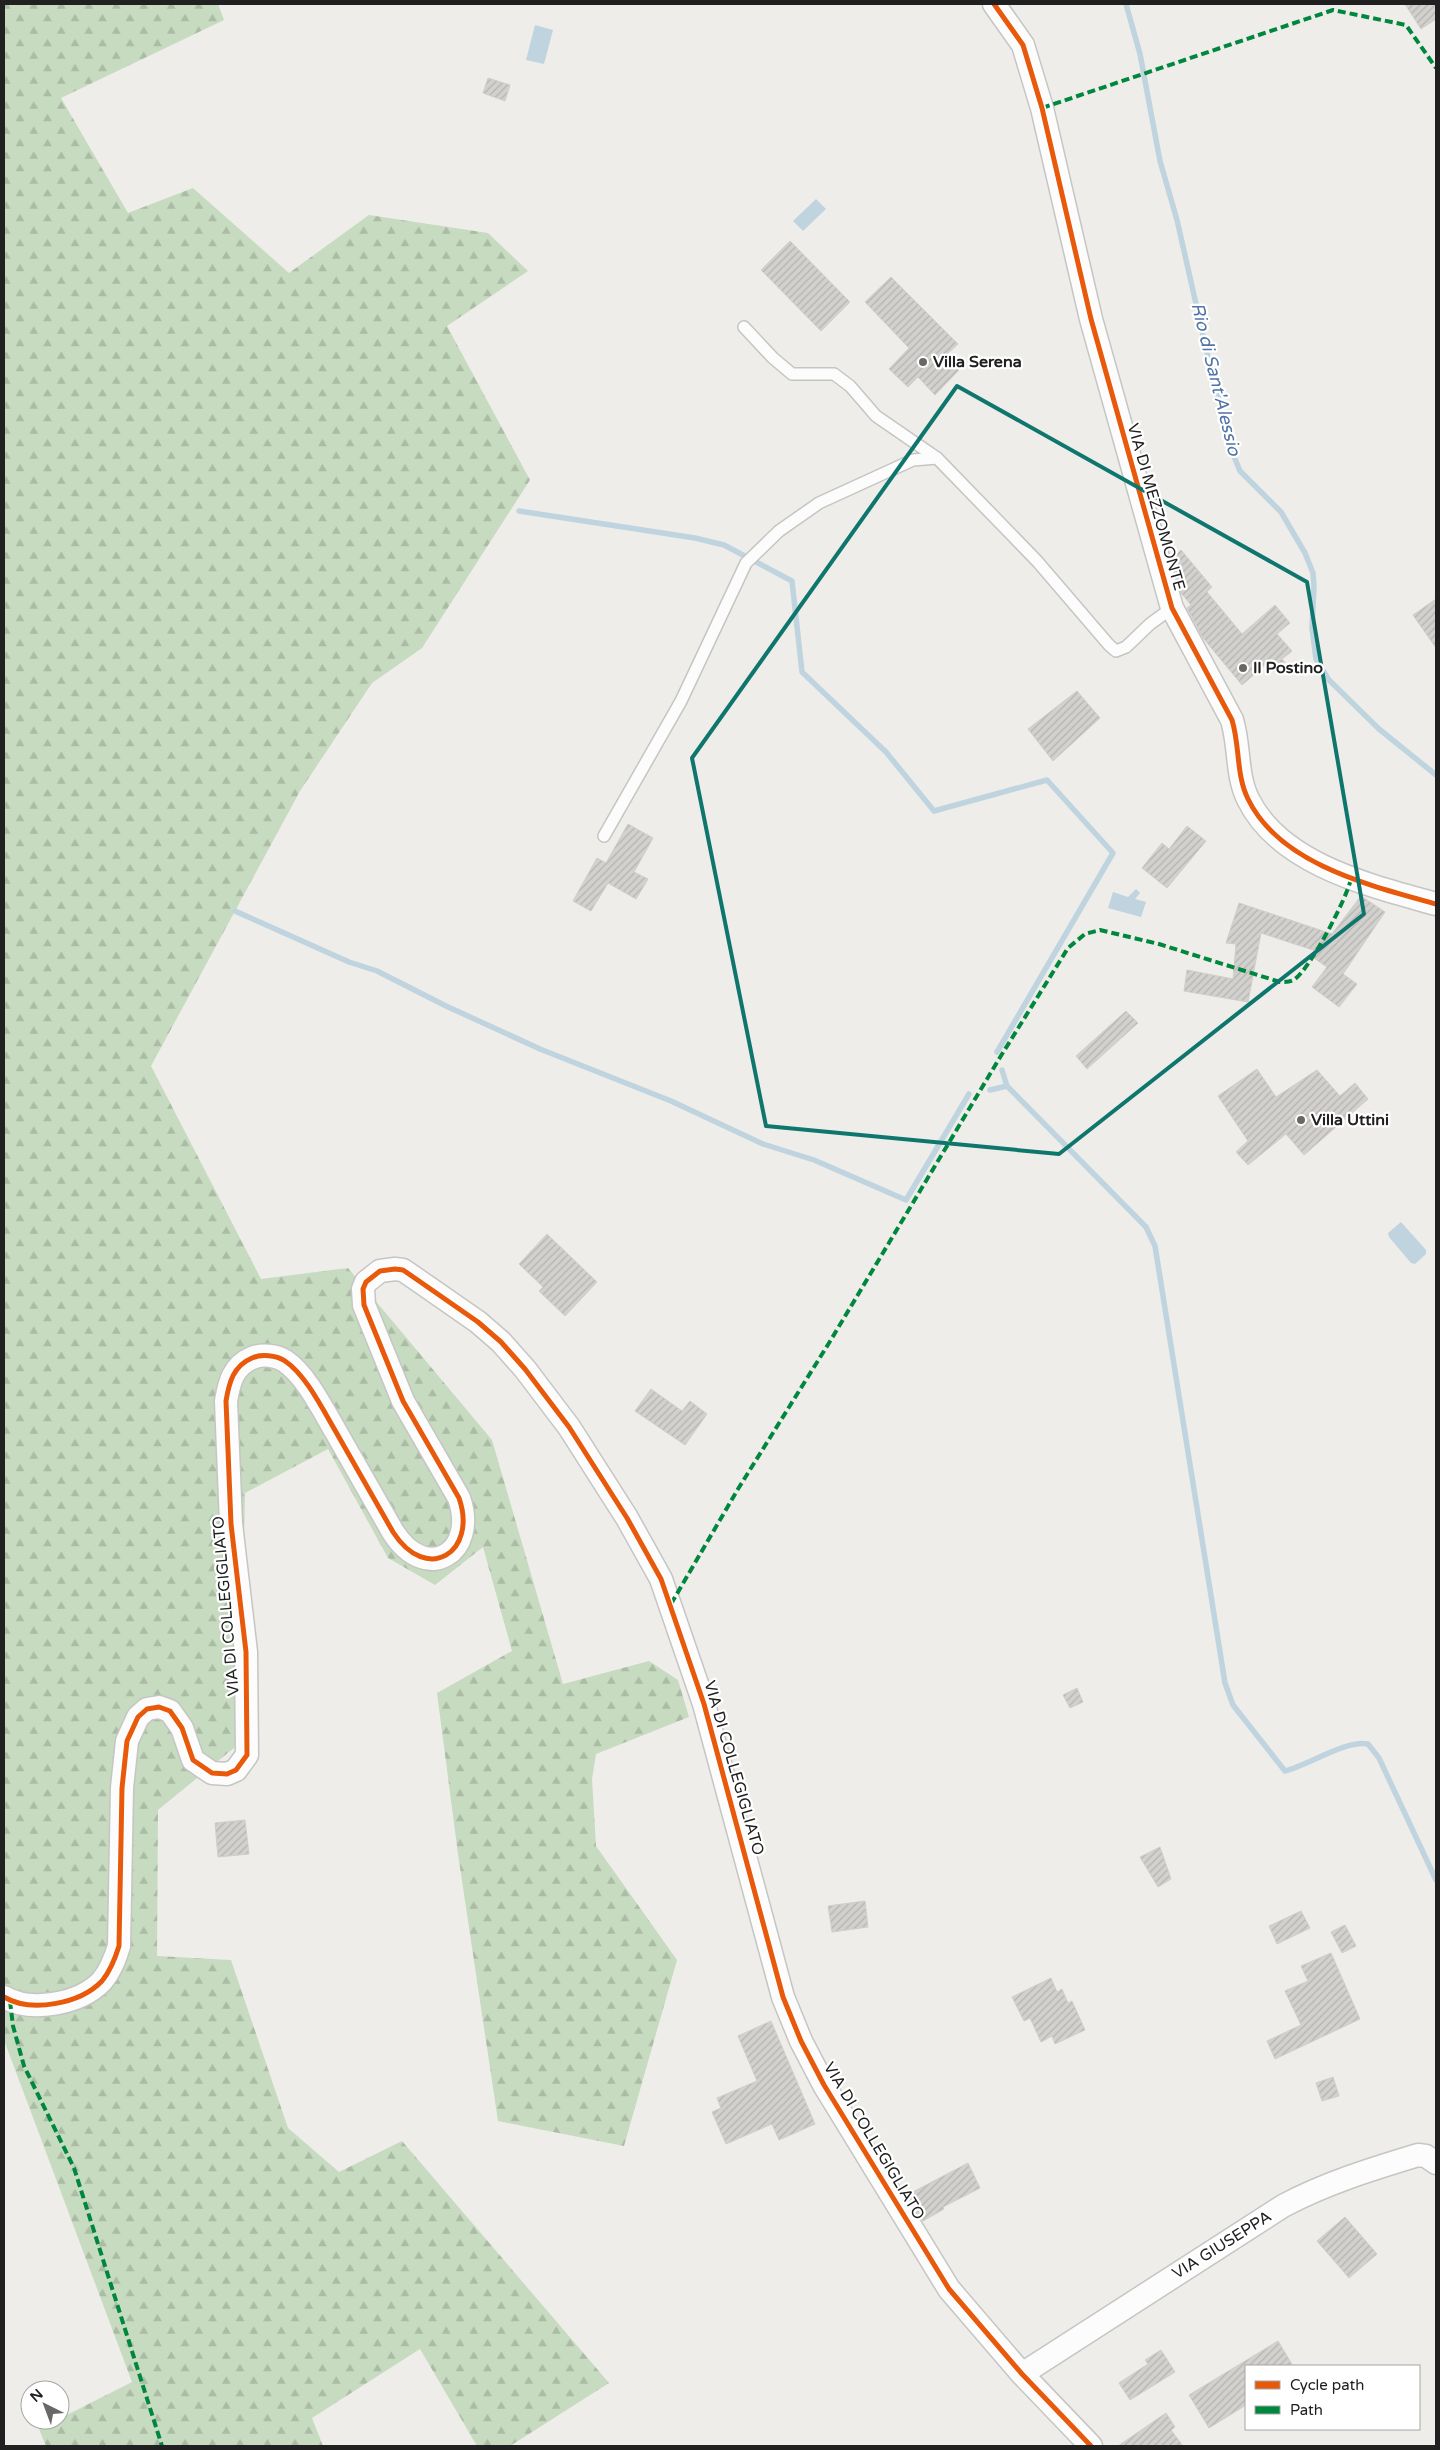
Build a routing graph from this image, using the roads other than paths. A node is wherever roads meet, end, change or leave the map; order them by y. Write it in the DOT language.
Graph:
graph roads {
  1 [pos="994,4"];
  2 [pos="744,327"];
  3 [pos="936,458"];
  4 [pos="1172,608"];
  5 [pos="604,836"];
  6 [pos="1436,904"];
  7 [pos="7,1999"];
  8 [pos="1436,2163"];
  9 [pos="1022,2374"];
  10 [pos="1091,2446"];
  1 -- 4 [label="street, VIA DI MEZZOMONTE"];
  2 -- 3 [label="lane"];
  3 -- 4 [label="lane"];
  3 -- 5 [label="lane"];
  4 -- 6 [label="street, VIA DI MEZZOMONTE"];
  7 -- 9 [label="street, VIA DI COLLEGIGLIATO"];
  8 -- 9 [label="street, VIA GIUSEPPA"];
  9 -- 10 [label="street, VIA DI COLLEGIGLIATO"];
}
